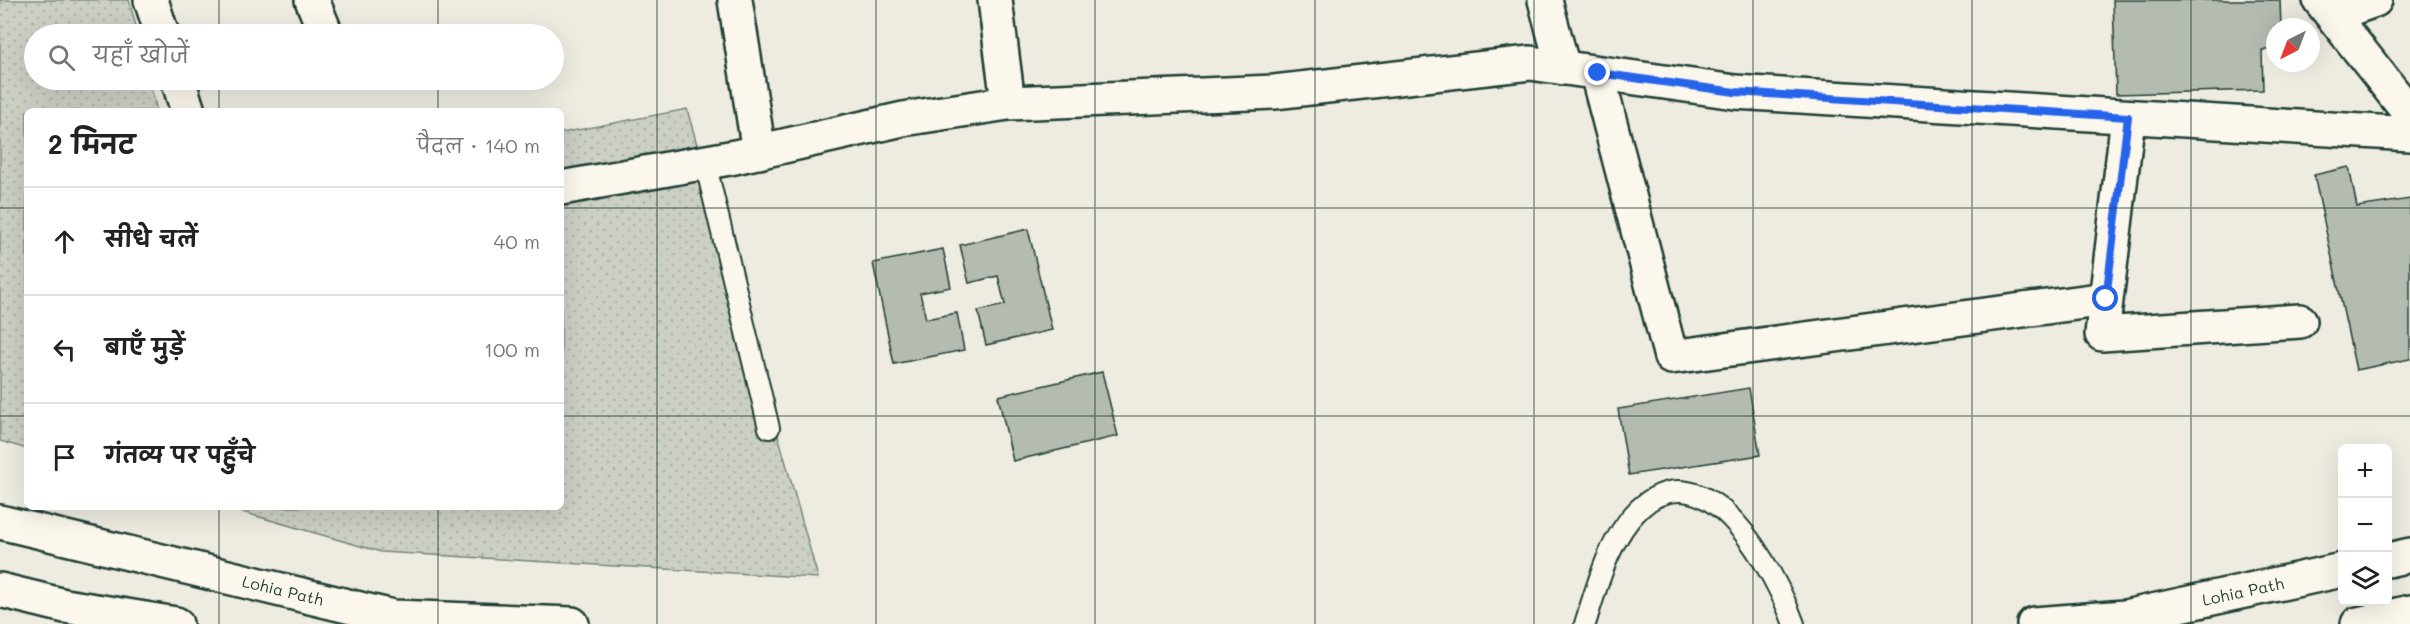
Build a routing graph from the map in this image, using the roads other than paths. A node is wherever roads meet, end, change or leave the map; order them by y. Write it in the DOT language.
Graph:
graph roads {
  1 [pos="151,0"];
  2 [pos="312,0"];
  3 [pos="735,0"];
  4 [pos="995,0"];
  5 [pos="2375,0"];
  6 [pos="1541,1"];
  7 [pos="2326,8"];
  8 [pos="159,24"];
  9 [pos="322,24"];
  10 [pos="1563,68"];
  11 [pos="1598,73"];
  12 [pos="181,90"];
  13 [pos="1008,103"];
  14 [pos="187,108"];
  15 [pos="2410,114"];
  16 [pos="2128,117"];
  17 [pos="2410,134"];
  18 [pos="759,152"];
  19 [pos="705,162"];
  20 [pos="564,187"];
  21 [pos="2106,299"];
  22 [pos="2300,321"];
  23 [pos="770,428"];
  24 [pos="0,522"];
  25 [pos="2410,555"];
  26 [pos="2392,559"];
  27 [pos="2338,571"];
  28 [pos="0,590"];
  29 [pos="2410,612"];
  30 [pos="176,624"];
  31 [pos="572,624"];
  32 [pos="1586,624"];
  33 [pos="1794,624"];
  34 [pos="2034,624"];
  35 [pos="2358,624"];
  1 -- 8 [label="street"];
  2 -- 9 [label="street"];
  3 -- 18 [label="street"];
  4 -- 13 [label="street"];
  5 -- 7 [label="street"];
  6 -- 10 [label="street"];
  7 -- 15 [label="street"];
  10 -- 11 [label="street"];
  10 -- 13 [label="street"];
  11 -- 16 [label="street"];
  11 -- 21 [label="street"];
  12 -- 14 [label="street"];
  13 -- 18 [label="street"];
  16 -- 17 [label="street"];
  16 -- 21 [label="street"];
  18 -- 19 [label="street"];
  19 -- 20 [label="street"];
  19 -- 23 [label="lane"];
  21 -- 22 [label="street"];
  24 -- 31 [label="street, Lohia Path"];
  25 -- 26 [label="street"];
  27 -- 34 [label="street, Lohia Path"];
  28 -- 30 [label="street"];
  29 -- 35 [label="street"];
  32 -- 33 [label="lane"];
}
